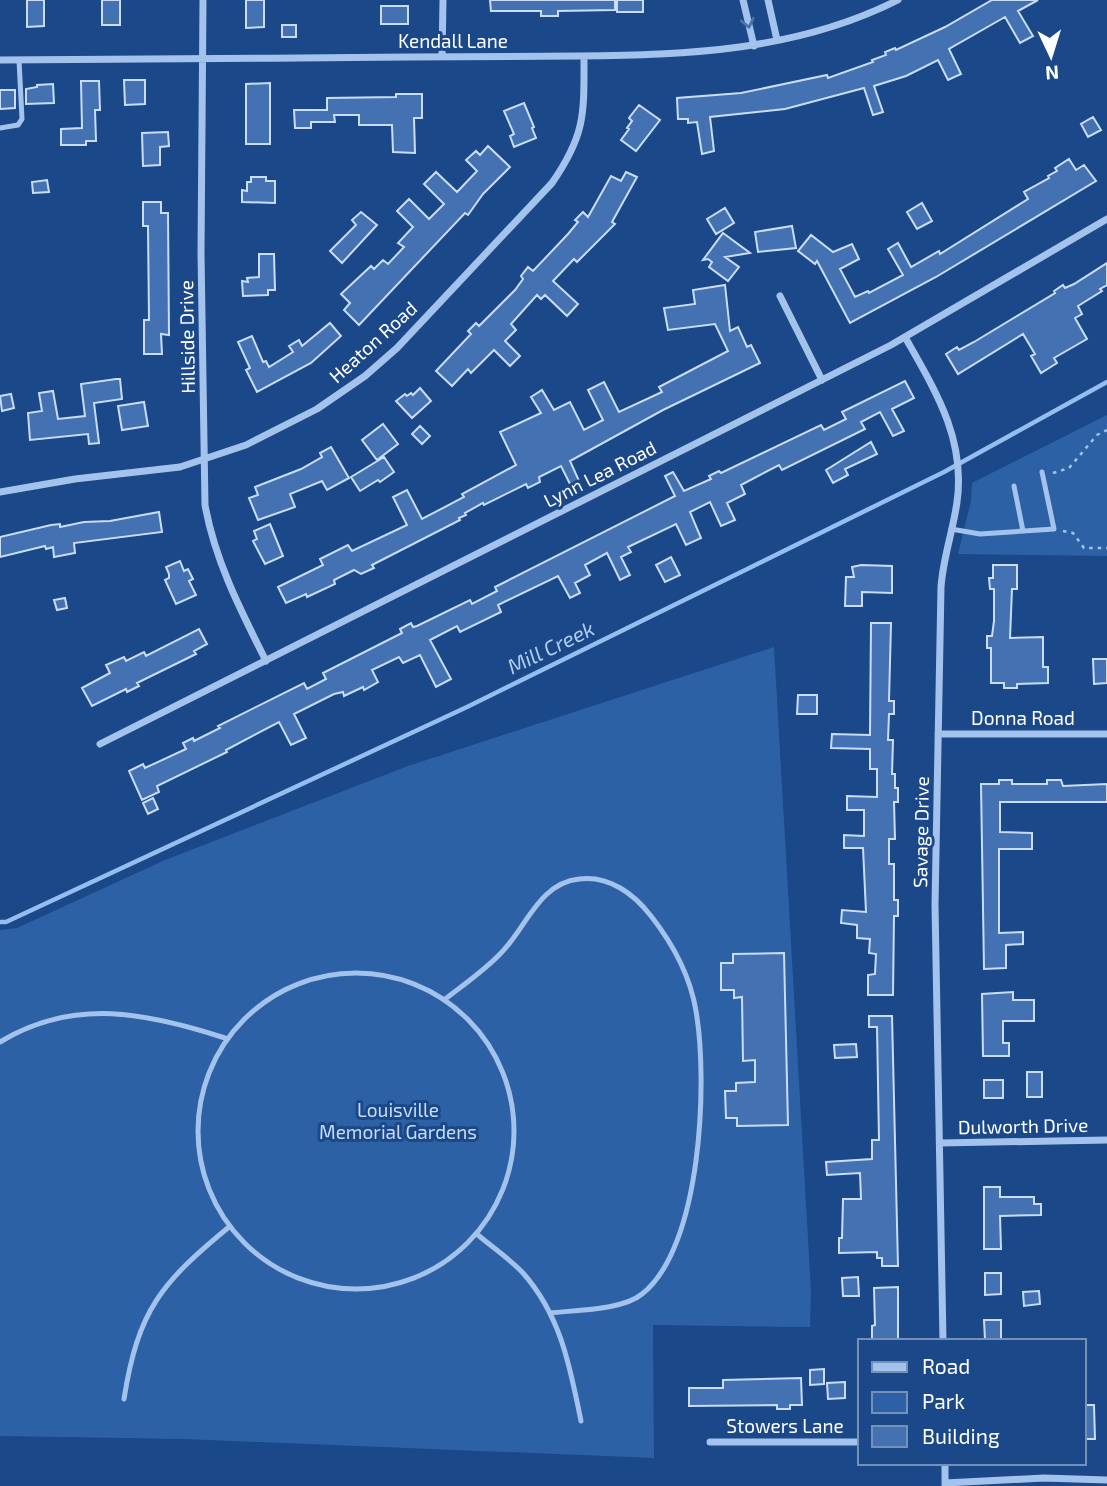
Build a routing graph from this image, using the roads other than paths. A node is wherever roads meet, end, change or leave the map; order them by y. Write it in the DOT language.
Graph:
graph roads {
  1 [pos="203,0"];
  2 [pos="443,0"];
  3 [pos="743,0"];
  4 [pos="768,0"];
  5 [pos="898,0"];
  6 [pos="777,40"];
  7 [pos="754,46"];
  8 [pos="584,56"];
  9 [pos="203,57"];
  10 [pos="442,57"];
  11 [pos="0,60"];
  12 [pos="19,60"];
  13 [pos="0,128"];
  14 [pos="1107,219"];
  15 [pos="780,296"];
  16 [pos="905,337"];
  17 [pos="822,380"];
  18 [pos="204,459"];
  19 [pos="1042,473"];
  20 [pos="1014,486"];
  21 [pos="0,492"];
  22 [pos="951,529"];
  23 [pos="1023,531"];
  24 [pos="266,661"];
  25 [pos="938,734"];
  26 [pos="1107,734"];
  27 [pos="100,744"];
  28 [pos="444,1000"];
  29 [pos="225,1038"];
  30 [pos="0,1042"];
  31 [pos="1107,1140"];
  32 [pos="940,1143"];
  33 [pos="229,1227"];
  34 [pos="478,1234"];
  35 [pos="550,1313"];
  36 [pos="943,1339"];
  37 [pos="124,1399"];
  38 [pos="581,1421"];
  39 [pos="710,1442"];
  40 [pos="858,1442"];
  41 [pos="945,1465"];
  42 [pos="1107,1480"];
  43 [pos="945,1484"];
  1 -- 9 [label="street, Hillside Drive"];
  2 -- 10 [label="street"];
  3 -- 7 [label="street, one-way"];
  4 -- 6 [label="street"];
  5 -- 6 [label="street, Kendall Lane"];
  6 -- 7 [label="street, Kendall Lane"];
  7 -- 8 [label="street, Kendall Lane"];
  8 -- 10 [label="street, Kendall Lane"];
  8 -- 18 [label="street, Heaton Road"];
  9 -- 10 [label="street, Kendall Lane"];
  9 -- 12 [label="street, Kendall Lane"];
  9 -- 18 [label="street, Hillside Drive"];
  11 -- 12 [label="street, Kendall Lane"];
  12 -- 13 [label="lane"];
  14 -- 16 [label="street, Lynn Lea Road"];
  15 -- 17 [label="street"];
  16 -- 17 [label="street, Lynn Lea Road"];
  16 -- 22 [label="street, Savage Drive"];
  17 -- 24 [label="street, Lynn Lea Road"];
  18 -- 21 [label="street, Heaton Road"];
  18 -- 24 [label="street, Hillside Drive"];
  19 -- 23 [label="lane"];
  20 -- 23 [label="lane"];
  22 -- 23 [label="lane"];
  22 -- 25 [label="street, Savage Drive"];
  24 -- 27 [label="street, Lynn Lea Road"];
  25 -- 26 [label="street, Donna Road"];
  25 -- 32 [label="street, Savage Drive"];
  28 -- 29 [label="lane"];
  28 -- 34 [label="lane"];
  28 -- 35 [label="lane"];
  29 -- 30 [label="lane"];
  29 -- 33 [label="lane"];
  31 -- 32 [label="street, Dulworth Drive"];
  32 -- 36 [label="street, Savage Drive"];
  33 -- 34 [label="lane"];
  33 -- 37 [label="lane"];
  34 -- 35 [label="lane"];
  35 -- 38 [label="lane"];
  39 -- 40 [label="street, Stowers Lane"];
  41 -- 43 [label="street"];
  42 -- 43 [label="street"];
}
